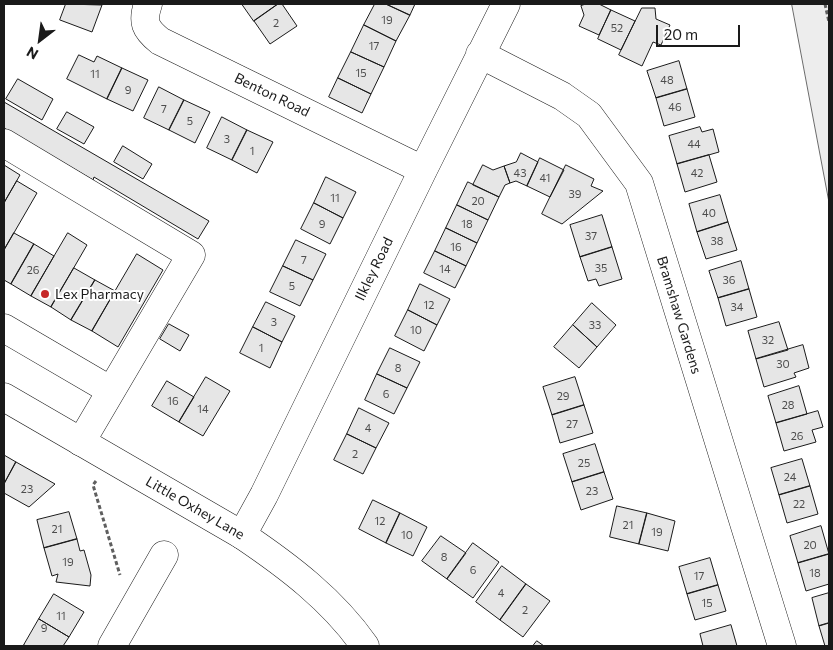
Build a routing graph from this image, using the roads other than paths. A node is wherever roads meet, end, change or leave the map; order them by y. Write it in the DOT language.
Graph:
graph roads {
  1 [pos="148,4"];
  2 [pos="506,4"];
  3 [pos="480,54"];
  4 [pos="4,143"];
  5 [pos="423,170"];
  6 [pos="4,328"];
  7 [pos="110,390"];
  8 [pos="4,397"];
  9 [pos="81,442"];
  10 [pos="242,535"];
  11 [pos="164,555"];
  12 [pos="112,646"];
  13 [pos="364,646"];
  14 [pos="782,646"];
  1 -- 5 [label="street, Benton Road"];
  2 -- 3 [label="street, Ilkley Road"];
  3 -- 5 [label="street, Ilkley Road"];
  3 -- 14 [label="street, Bramshaw Gardens"];
  4 -- 7 [label="street"];
  5 -- 10 [label="street, Ilkley Road"];
  6 -- 7 [label="street"];
  7 -- 9 [label="street"];
  8 -- 9 [label="street, Little Oxhey Lane"];
  9 -- 10 [label="street, Little Oxhey Lane"];
  10 -- 13 [label="street, Little Oxhey Lane"];
  11 -- 12 [label="street"];
}
